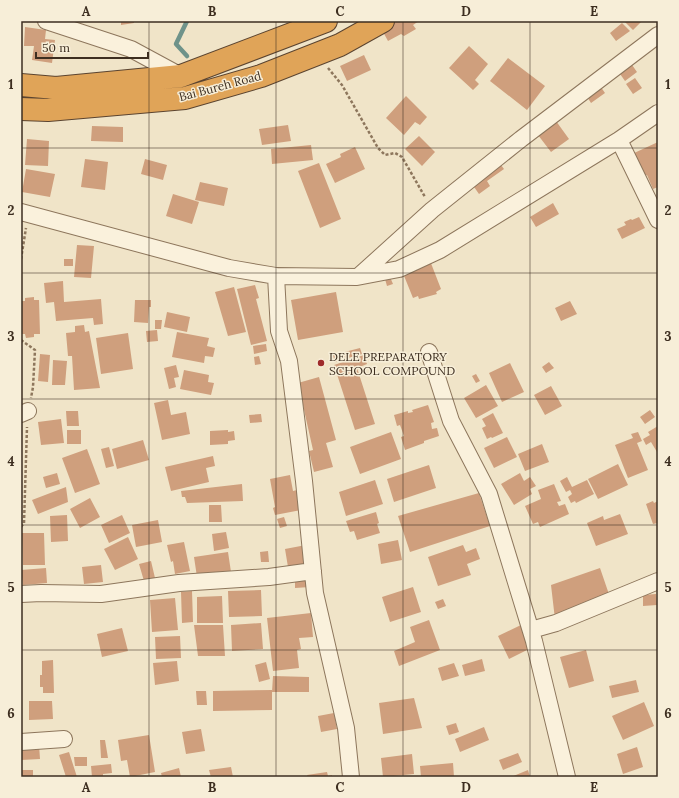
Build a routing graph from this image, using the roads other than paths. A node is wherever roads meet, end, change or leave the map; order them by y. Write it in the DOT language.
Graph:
graph roads {
  1 [pos="46,21"];
  2 [pos="326,21"];
  3 [pos="383,21"];
  4 [pos="658,35"];
  5 [pos="182,76"];
  6 [pos="21,85"];
  7 [pos="21,108"];
  8 [pos="658,113"];
  9 [pos="619,140"];
  10 [pos="25,213"];
  11 [pos="658,220"];
  12 [pos="276,276"];
  13 [pos="357,277"];
  14 [pos="429,352"];
  15 [pos="313,571"];
  16 [pos="658,581"];
  17 [pos="21,594"];
  18 [pos="531,630"];
  19 [pos="64,739"];
  20 [pos="21,742"];
  21 [pos="351,777"];
  22 [pos="567,777"];
  1 -- 5 [label="street"];
  2 -- 5 [label="highway, Bai Bureh Road"];
  3 -- 7 [label="highway, Bai Bureh Road"];
  4 -- 13 [label="street"];
  5 -- 6 [label="highway, Bai Bureh Road"];
  8 -- 9 [label="street"];
  9 -- 11 [label="street"];
  9 -- 13 [label="street"];
  10 -- 12 [label="street"];
  12 -- 13 [label="street"];
  12 -- 15 [label="street"];
  14 -- 18 [label="street"];
  15 -- 17 [label="street"];
  15 -- 21 [label="street"];
  16 -- 18 [label="street"];
  18 -- 22 [label="street"];
  19 -- 20 [label="street"];
}
